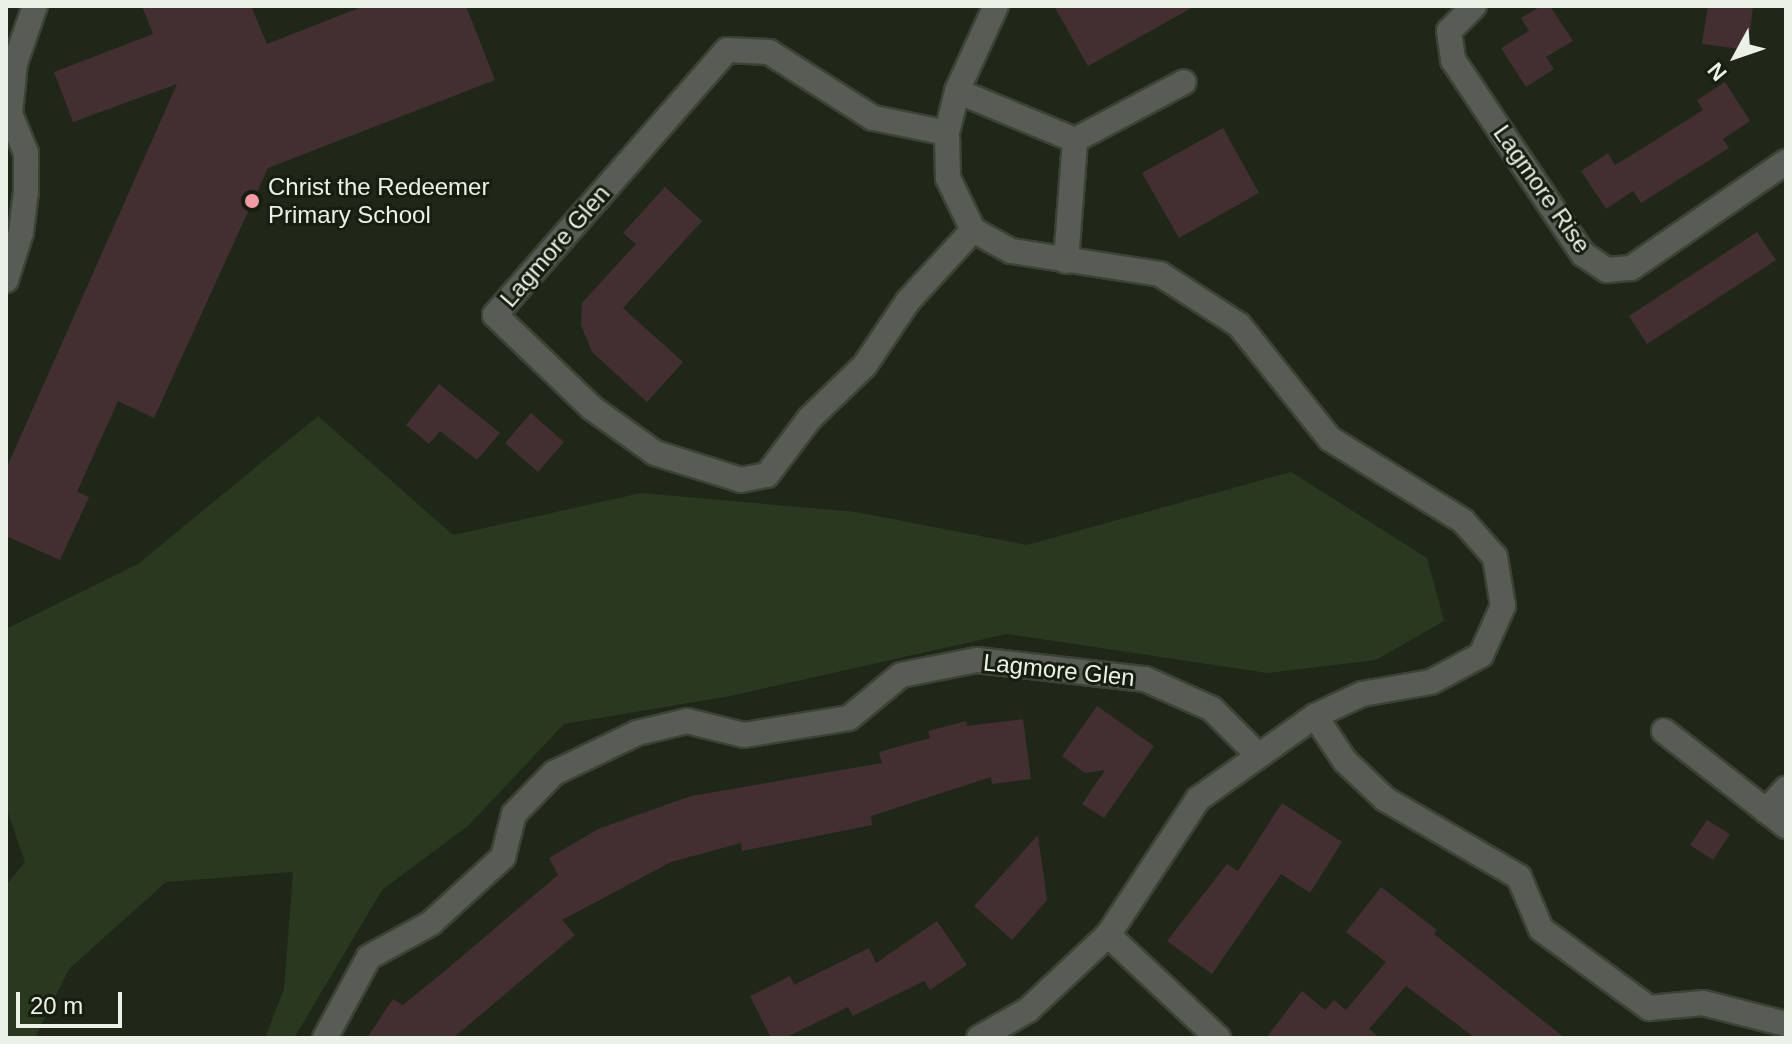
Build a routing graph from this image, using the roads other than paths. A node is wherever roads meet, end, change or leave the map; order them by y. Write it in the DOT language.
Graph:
graph roads {
  1 [pos="35,6"];
  2 [pos="996,6"];
  3 [pos="1474,6"];
  4 [pos="1184,82"];
  5 [pos="957,91"];
  6 [pos="947,133"];
  7 [pos="1075,140"];
  8 [pos="1786,162"];
  9 [pos="973,230"];
  10 [pos="1066,261"];
  11 [pos="6,280"];
  12 [pos="1315,716"];
  13 [pos="1664,731"];
  14 [pos="1258,755"];
  15 [pos="1786,789"];
  16 [pos="1766,811"];
  17 [pos="1786,826"];
  18 [pos="1108,935"];
  19 [pos="1786,1024"];
  20 [pos="325,1038"];
  21 [pos="979,1038"];
  22 [pos="1218,1038"];
  1 -- 11 [label="street"];
  2 -- 5 [label="street"];
  3 -- 8 [label="street, Lagmore Rise"];
  4 -- 7 [label="street"];
  5 -- 6 [label="street"];
  5 -- 7 [label="street"];
  6 -- 9 [label="street"];
  6 -- 9 [label="street, Lagmore Glen"];
  7 -- 10 [label="street"];
  9 -- 10 [label="street"];
  10 -- 12 [label="street"];
  12 -- 14 [label="street"];
  12 -- 19 [label="street"];
  13 -- 16 [label="street"];
  14 -- 18 [label="street"];
  14 -- 20 [label="street, Lagmore Glen"];
  15 -- 16 [label="street"];
  16 -- 17 [label="street"];
  18 -- 21 [label="street"];
  18 -- 22 [label="street"];
}
